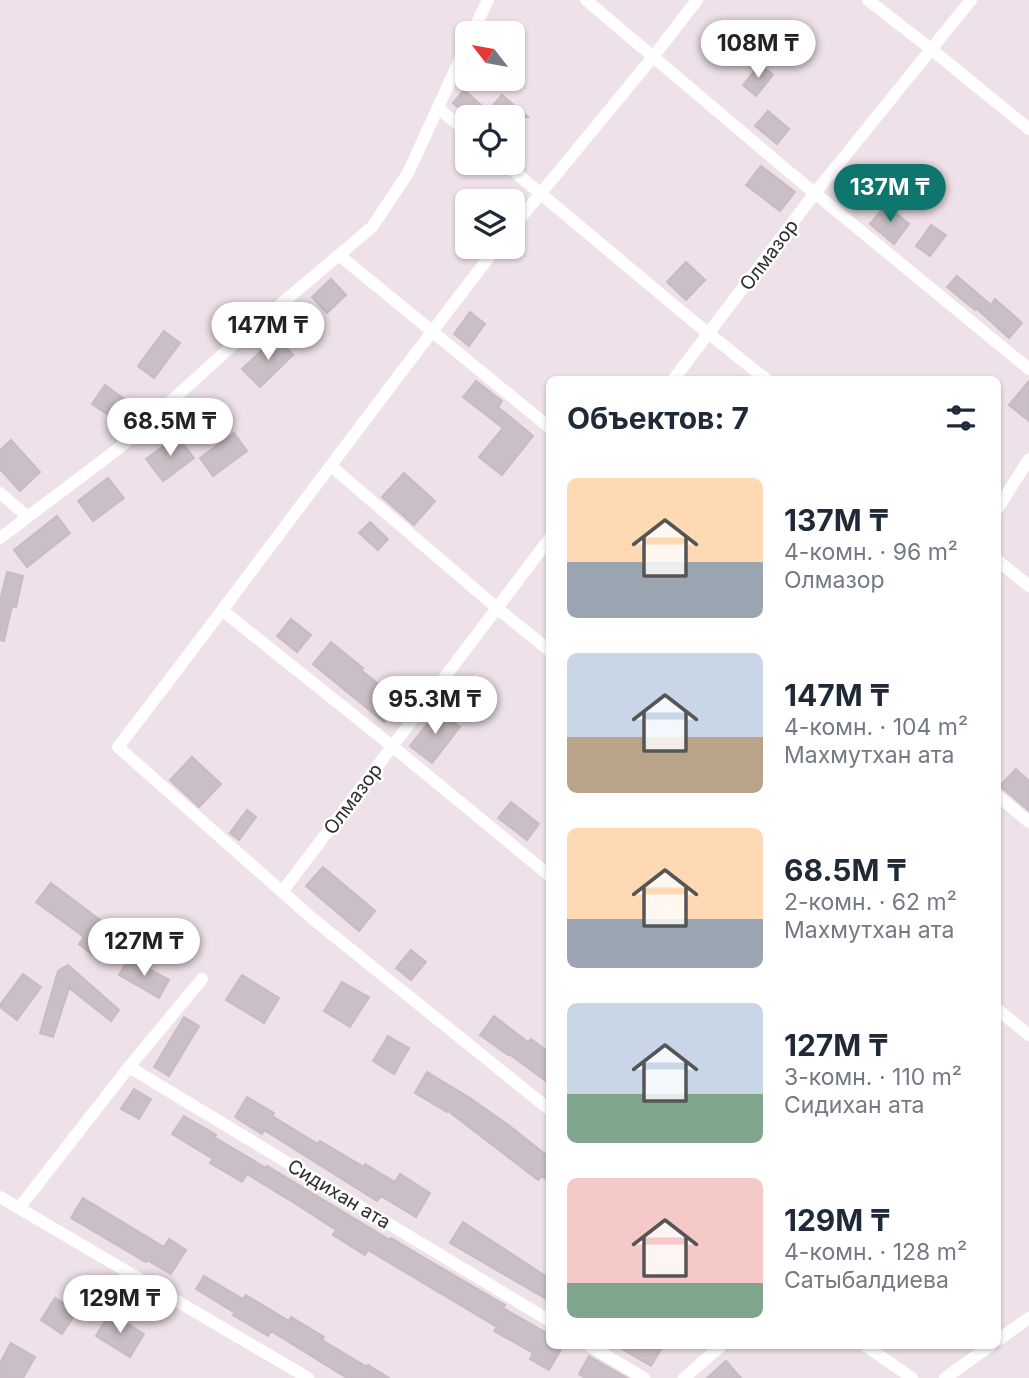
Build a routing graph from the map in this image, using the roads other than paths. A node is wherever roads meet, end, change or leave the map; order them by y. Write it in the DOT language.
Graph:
graph roads {
  1 [pos="488,0"];
  2 [pos="586,0"];
  3 [pos="697,0"];
  4 [pos="868,0"];
  5 [pos="971,0"];
  6 [pos="478,21"];
  7 [pos="932,49"];
  8 [pos="653,57"];
  9 [pos="455,70"];
  10 [pos="438,108"];
  11 [pos="455,122"];
  12 [pos="1029,129"];
  13 [pos="518,175"];
  14 [pos="539,193"];
  15 [pos="815,193"];
  16 [pos="525,211"];
  17 [pos="339,255"];
  18 [pos="488,259"];
  19 [pos="431,331"];
  20 [pos="709,334"];
  21 [pos="1029,369"];
  22 [pos="676,376"];
  23 [pos="762,376"];
  24 [pos="546,425"];
  25 [pos="1029,459"];
  26 [pos="331,466"];
  27 [pos="0,493"];
  28 [pos="1001,503"];
  29 [pos="28,517"];
  30 [pos="0,538"];
  31 [pos="546,543"];
  32 [pos="1001,563"];
  33 [pos="1029,586"];
  34 [pos="497,608"];
  35 [pos="223,611"];
  36 [pos="546,648"];
  37 [pos="392,746"];
  38 [pos="1001,799"];
  39 [pos="1029,822"];
  40 [pos="546,873"];
  41 [pos="282,892"];
  42 [pos="202,979"];
  43 [pos="1001,1012"];
  44 [pos="1027,1029"];
  45 [pos="129,1068"];
  46 [pos="546,1101"];
  47 [pos="0,1197"];
  48 [pos="19,1208"];
  49 [pos="1029,1318"];
  50 [pos="546,1319"];
  51 [pos="1001,1338"];
  52 [pos="595,1349"];
  53 [pos="718,1349"];
  54 [pos="870,1349"];
  55 [pos="986,1349"];
  56 [pos="308,1378"];
  57 [pos="644,1378"];
  58 [pos="684,1378"];
  59 [pos="912,1378"];
  60 [pos="945,1378"];
  1 -- 6 [label="street"];
  2 -- 8 [label="street"];
  3 -- 8 [label="street"];
  4 -- 7 [label="street"];
  5 -- 7 [label="street, Олмазор"];
  7 -- 12 [label="street"];
  7 -- 15 [label="street, Олмазор"];
  8 -- 14 [label="street"];
  8 -- 15 [label="street"];
  9 -- 10 [label="street"];
  10 -- 11 [label="street"];
  10 -- 17 [label="street"];
  13 -- 14 [label="street"];
  14 -- 16 [label="street"];
  14 -- 20 [label="street"];
  15 -- 20 [label="street, Олмазор"];
  15 -- 21 [label="street"];
  17 -- 19 [label="street"];
  17 -- 29 [label="street"];
  18 -- 19 [label="street"];
  19 -- 24 [label="street"];
  19 -- 26 [label="street"];
  20 -- 22 [label="street, Олмазор"];
  20 -- 23 [label="street"];
  25 -- 28 [label="street"];
  26 -- 34 [label="street"];
  26 -- 35 [label="street"];
  27 -- 29 [label="street"];
  29 -- 30 [label="street"];
  31 -- 34 [label="street, Олмазор"];
  32 -- 33 [label="street"];
  34 -- 36 [label="street"];
  34 -- 37 [label="street, Олмазор"];
  35 -- 37 [label="street"];
  35 -- 41 [label="street"];
  37 -- 40 [label="street"];
  37 -- 41 [label="street, Олмазор"];
  38 -- 39 [label="street"];
  41 -- 46 [label="street"];
  42 -- 45 [label="street"];
  43 -- 44 [label="street"];
  45 -- 48 [label="street"];
  45 -- 50 [label="street, Сидихан ата"];
  47 -- 48 [label="street"];
  48 -- 56 [label="street"];
  49 -- 51 [label="street"];
  52 -- 57 [label="street"];
  53 -- 58 [label="street"];
  54 -- 59 [label="street"];
  55 -- 60 [label="street"];
}
